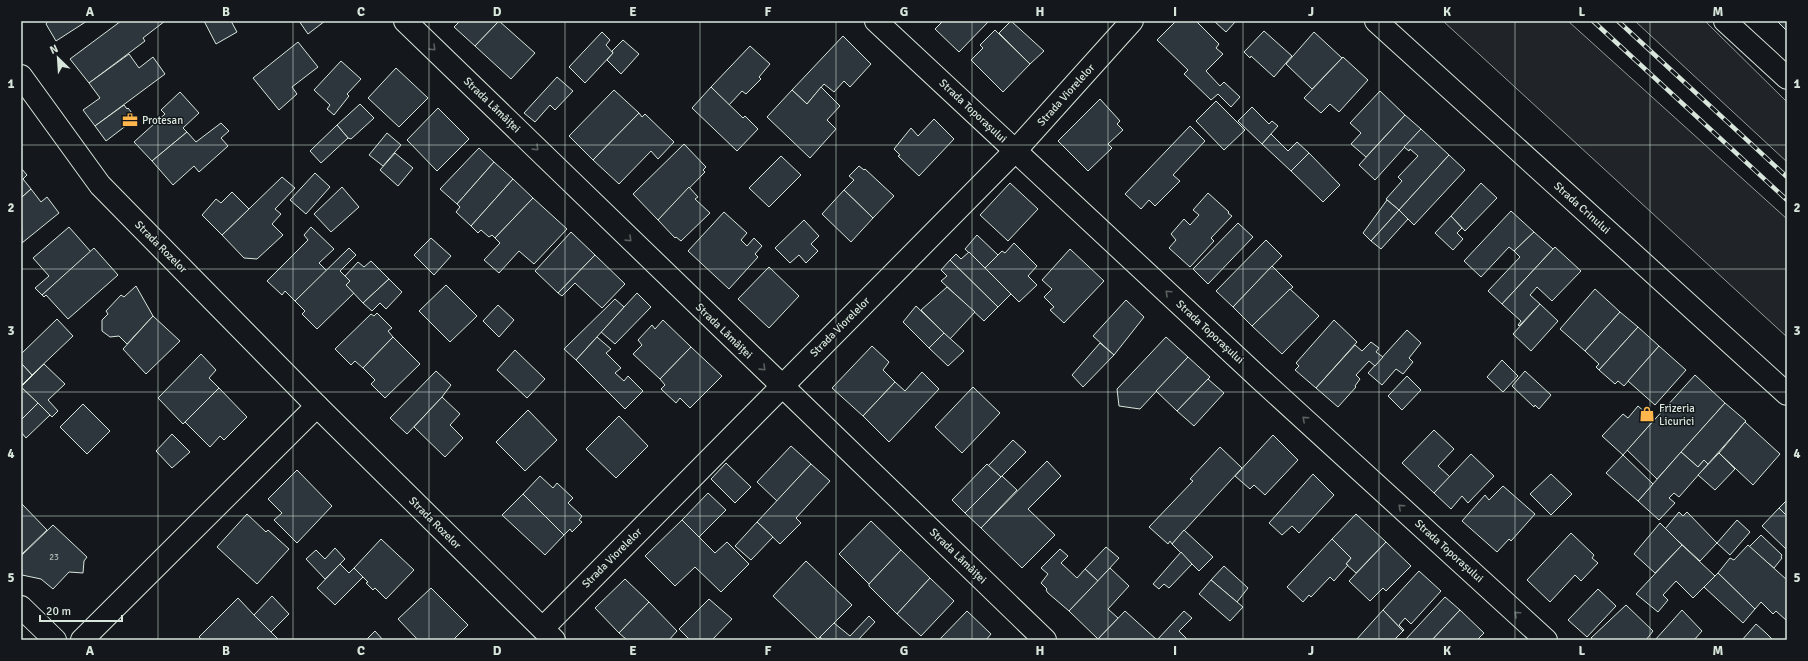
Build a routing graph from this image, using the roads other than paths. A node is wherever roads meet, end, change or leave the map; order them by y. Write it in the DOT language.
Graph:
graph roads {
  1 [pos="404,21"];
  2 [pos="876,21"];
  3 [pos="1132,21"];
  4 [pos="1376,21"];
  5 [pos="1725,21"];
  6 [pos="21,76"];
  7 [pos="1787,78"];
  8 [pos="1016,150"];
  9 [pos="782,386"];
  10 [pos="1787,394"];
  11 [pos="317,406"];
  12 [pos="21,606"];
  13 [pos="548,634"];
  14 [pos="55,640"];
  15 [pos="82,640"];
  16 [pos="1045,640"];
  17 [pos="1546,640"];
  1 -- 9 [label="street, Strada Lămâiței, one-way"];
  2 -- 8 [label="street, Strada Toporașului"];
  3 -- 8 [label="street, Strada Viorelelor"];
  4 -- 10 [label="street, Strada Crinului"];
  5 -- 7 [label="street"];
  6 -- 11 [label="street, Strada Rozelor"];
  8 -- 9 [label="street, Strada Viorelelor"];
  17 -- 8 [label="street, Strada Toporașului, one-way"];
  9 -- 13 [label="street, Strada Viorelelor"];
  9 -- 16 [label="street, Strada Lămâiței"];
  11 -- 13 [label="street, Strada Rozelor"];
  11 -- 15 [label="street"];
  12 -- 14 [label="street"];
}
